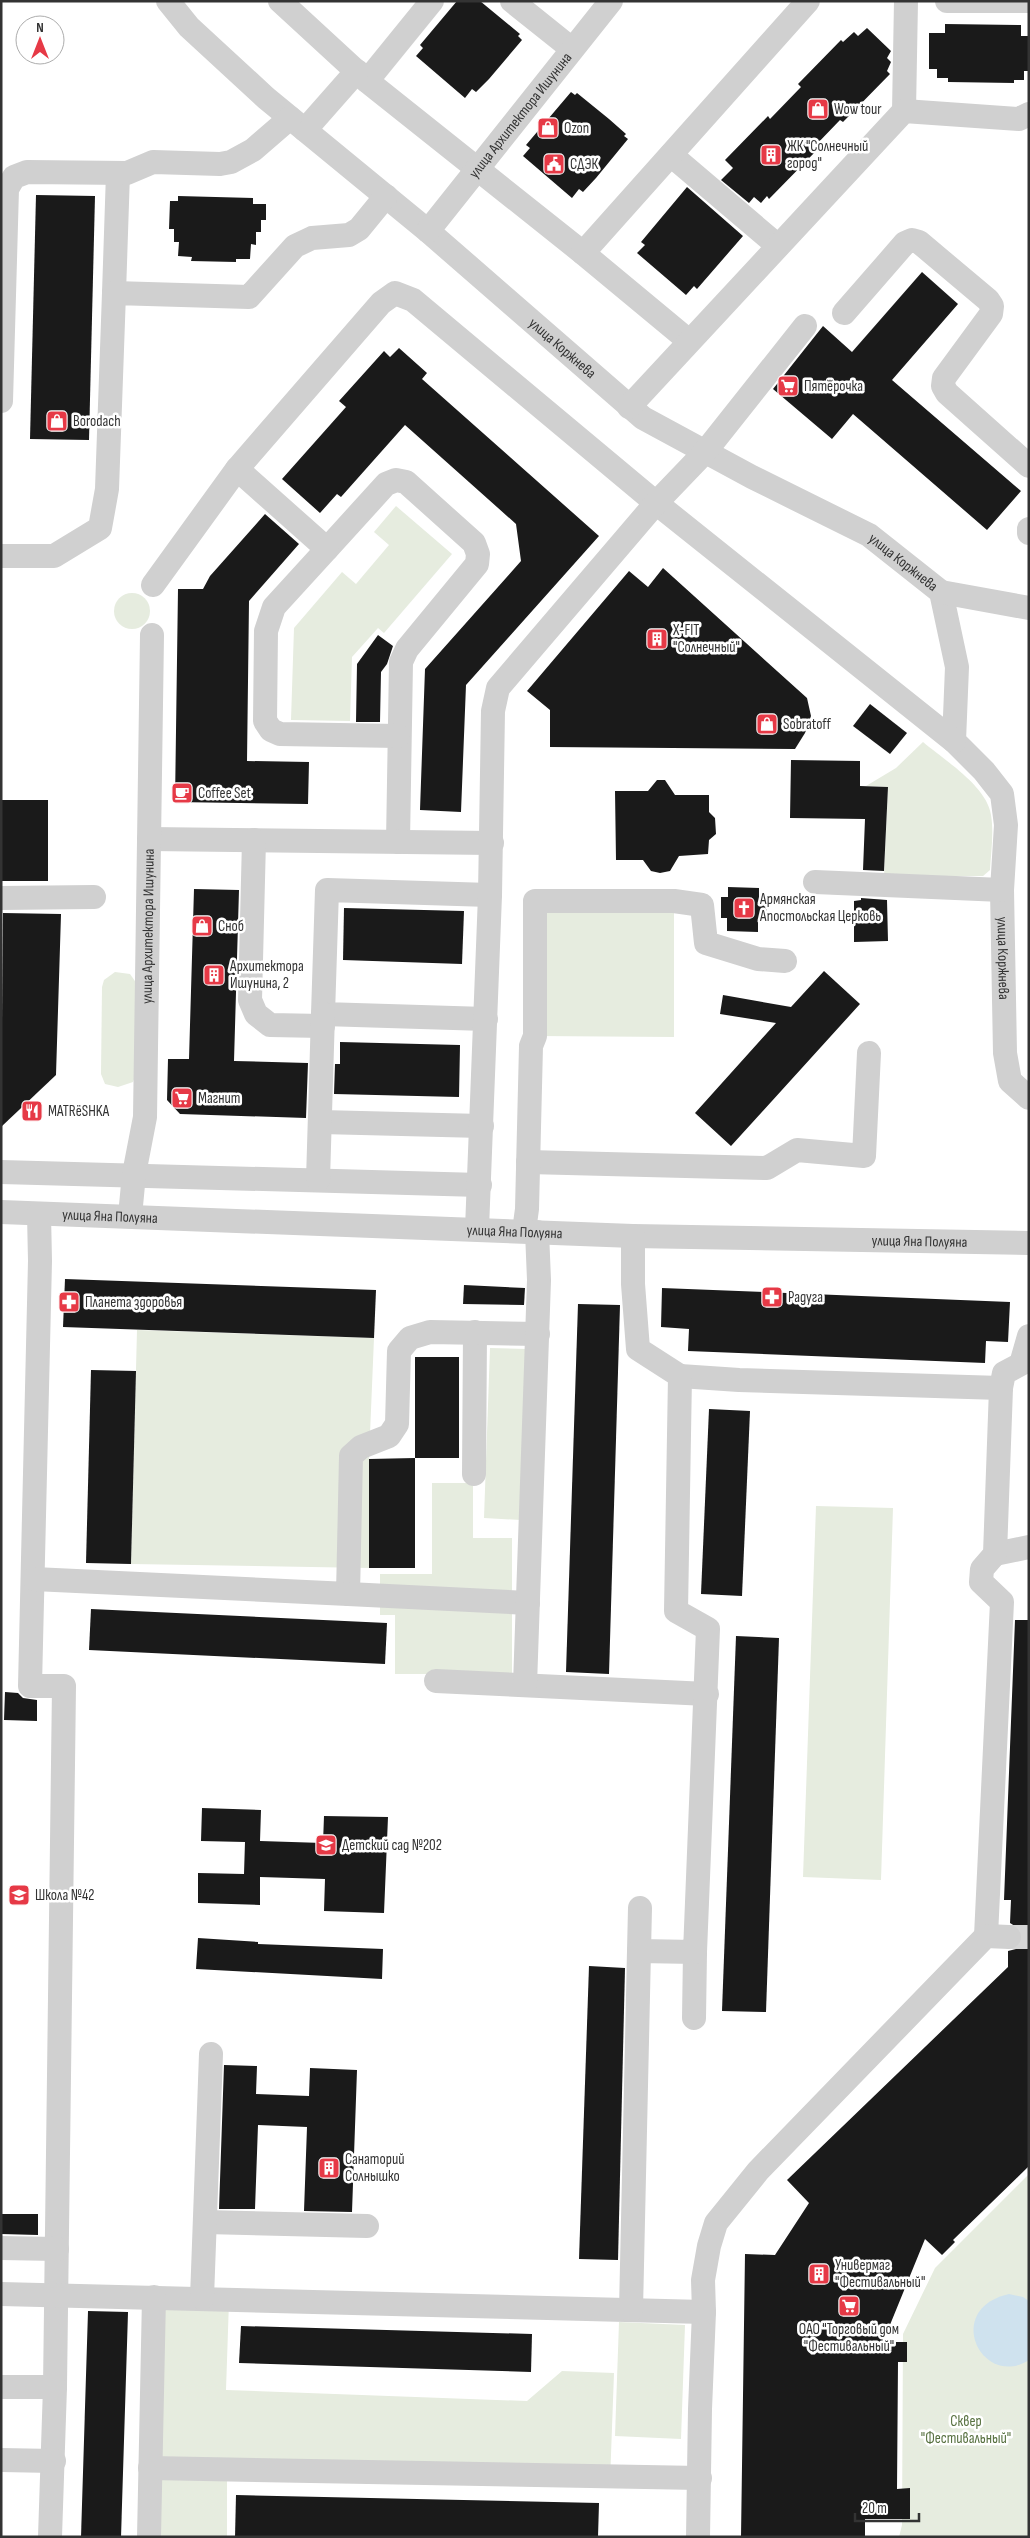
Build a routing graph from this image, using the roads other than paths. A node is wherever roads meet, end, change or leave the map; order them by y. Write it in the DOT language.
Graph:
graph roads {
  1 [pos="168,1"];
  2 [pos="280,1"];
  3 [pos="432,1"];
  4 [pos="512,1"];
  5 [pos="611,1"];
  6 [pos="808,1"];
  7 [pos="906,1"];
  8 [pos="947,1"];
  9 [pos="1029,1"];
  10 [pos="572,48"];
  11 [pos="362,76"];
  12 [pos="904,111"];
  13 [pos="1029,114"];
  14 [pos="298,124"];
  15 [pos="670,155"];
  16 [pos="476,169"];
  17 [pos="118,173"];
  18 [pos="386,196"];
  19 [pos="428,231"];
  20 [pos="778,246"];
  21 [pos="583,253"];
  22 [pos="114,293"];
  23 [pos="844,313"];
  24 [pos="805,326"];
  25 [pos="689,341"];
  26 [pos="1,401"];
  27 [pos="629,407"];
  28 [pos="705,452"];
  29 [pos="1029,466"];
  30 [pos="237,469"];
  31 [pos="656,503"];
  32 [pos="1029,529"];
  33 [pos="1029,533"];
  34 [pos="327,549"];
  35 [pos="1,556"];
  36 [pos="153,585"];
  37 [pos="941,592"];
  38 [pos="1029,608"];
  39 [pos="152,635"];
  40 [pos="398,736"];
  41 [pos="954,740"];
  42 [pos="149,839"];
  43 [pos="254,840"];
  44 [pos="398,842"];
  45 [pos="492,843"];
  46 [pos="815,882"];
  47 [pos="1002,890"];
  48 [pos="490,895"];
  49 [pos="94,897"];
  50 [pos="1,898"];
  51 [pos="785,961"];
  52 [pos="486,1019"];
  53 [pos="323,1020"];
  54 [pos="869,1053"];
  55 [pos="1029,1098"];
  56 [pos="321,1122"];
  57 [pos="482,1126"];
  58 [pos="528,1162"];
  59 [pos="1,1172"];
  60 [pos="134,1174"];
  61 [pos="318,1180"];
  62 [pos="480,1185"];
  63 [pos="1,1212"];
  64 [pos="39,1214"];
  65 [pos="130,1216"];
  66 [pos="477,1230"];
  67 [pos="531,1232"];
  68 [pos="633,1236"];
  69 [pos="1029,1243"];
  70 [pos="474,1332"];
  71 [pos="538,1334"];
  72 [pos="1029,1336"];
  73 [pos="680,1376"];
  74 [pos="1001,1388"];
  75 [pos="474,1474"];
  76 [pos="1029,1547"];
  77 [pos="995,1554"];
  78 [pos="34,1578"];
  79 [pos="348,1594"];
  80 [pos="528,1603"];
  81 [pos="436,1681"];
  82 [pos="525,1685"];
  83 [pos="707,1694"];
  84 [pos="640,1908"];
  85 [pos="640,1951"];
  86 [pos="695,1952"];
  87 [pos="694,2018"];
  88 [pos="211,2054"];
  89 [pos="205,2222"];
  90 [pos="367,2226"];
  91 [pos="1,2248"];
  92 [pos="57,2249"];
  93 [pos="1,2294"];
  94 [pos="56,2295"];
  95 [pos="154,2297"];
  96 [pos="202,2298"];
  97 [pos="632,2310"];
  98 [pos="704,2312"];
  99 [pos="1,2386"];
  100 [pos="55,2387"];
  101 [pos="1,2460"];
  102 [pos="54,2461"];
  103 [pos="150,2468"];
  104 [pos="700,2478"];
  105 [pos="50,2537"];
  106 [pos="149,2537"];
  107 [pos="698,2537"];
  1 -- 14 [label="street, улица Коржнева"];
  2 -- 11 [label="street"];
  3 -- 11 [label="street"];
  4 -- 10 [label="street"];
  5 -- 10 [label="street, улица Архитектора Ишунина"];
  6 -- 15 [label="street"];
  7 -- 12 [label="street"];
  8 -- 9 [label="street"];
  10 -- 16 [label="street, улица Архитектора Ишунина"];
  11 -- 14 [label="street"];
  11 -- 16 [label="street"];
  12 -- 13 [label="street"];
  12 -- 20 [label="street"];
  14 -- 17 [label="street"];
  14 -- 18 [label="street, улица Коржнева"];
  15 -- 20 [label="street"];
  15 -- 21 [label="street"];
  16 -- 19 [label="street, улица Архитектора Ишунина"];
  16 -- 21 [label="street"];
  17 -- 22 [label="street"];
  17 -- 26 [label="street"];
  18 -- 19 [label="street, улица Коржнева"];
  18 -- 22 [label="street"];
  19 -- 27 [label="street, улица Коржнева"];
  20 -- 25 [label="street"];
  21 -- 25 [label="street"];
  22 -- 35 [label="street"];
  23 -- 29 [label="street"];
  24 -- 28 [label="street"];
  25 -- 27 [label="street"];
  27 -- 28 [label="street, улица Коржнева"];
  28 -- 31 [label="street"];
  28 -- 37 [label="street, улица Коржнева"];
  30 -- 31 [label="street"];
  30 -- 34 [label="street"];
  30 -- 36 [label="street"];
  31 -- 41 [label="street"];
  31 -- 45 [label="street"];
  32 -- 33 [label="street"];
  34 -- 40 [label="street"];
  34 -- 40 [label="street"];
  37 -- 38 [label="street"];
  37 -- 41 [label="street, улица Коржнева"];
  39 -- 42 [label="street, улица Архитектора Ишунина"];
  40 -- 44 [label="street"];
  41 -- 47 [label="street, улица Коржнева"];
  42 -- 43 [label="street"];
  42 -- 60 [label="street, улица Архитектора Ишунина"];
  43 -- 44 [label="street"];
  43 -- 53 [label="street"];
  44 -- 45 [label="street"];
  45 -- 48 [label="street"];
  46 -- 47 [label="street"];
  47 -- 55 [label="street, улица Коржнева"];
  48 -- 52 [label="street"];
  48 -- 53 [label="street"];
  49 -- 50 [label="street"];
  51 -- 58 [label="street"];
  52 -- 53 [label="street"];
  52 -- 57 [label="street"];
  53 -- 56 [label="street"];
  54 -- 58 [label="street"];
  56 -- 57 [label="street"];
  56 -- 61 [label="street"];
  57 -- 62 [label="street"];
  58 -- 67 [label="street"];
  59 -- 60 [label="street"];
  60 -- 61 [label="street"];
  60 -- 65 [label="street, улица Архитектора Ишунина"];
  61 -- 62 [label="street"];
  62 -- 66 [label="street"];
  63 -- 64 [label="street, улица Яна Полуяна"];
  64 -- 65 [label="street, улица Яна Полуяна"];
  64 -- 78 [label="street"];
  65 -- 66 [label="street, улица Яна Полуяна"];
  66 -- 67 [label="street, улица Яна Полуяна"];
  67 -- 68 [label="street, улица Яна Полуяна"];
  67 -- 71 [label="street"];
  68 -- 69 [label="street, улица Яна Полуяна"];
  68 -- 73 [label="street"];
  70 -- 71 [label="street"];
  70 -- 75 [label="street"];
  70 -- 79 [label="street"];
  71 -- 80 [label="street"];
  72 -- 74 [label="street"];
  73 -- 74 [label="street"];
  73 -- 83 [label="street"];
  74 -- 77 [label="street"];
  76 -- 77 [label="street"];
  77 -- 98 [label="street"];
  78 -- 79 [label="street"];
  78 -- 92 [label="street"];
  79 -- 80 [label="street"];
  80 -- 82 [label="street"];
  81 -- 82 [label="street"];
  82 -- 83 [label="street"];
  83 -- 86 [label="street"];
  84 -- 85 [label="street"];
  85 -- 86 [label="street"];
  85 -- 97 [label="street"];
  86 -- 87 [label="street"];
  88 -- 89 [label="street"];
  89 -- 90 [label="street"];
  89 -- 96 [label="street"];
  91 -- 92 [label="street"];
  92 -- 94 [label="street"];
  93 -- 94 [label="street"];
  94 -- 95 [label="street"];
  94 -- 100 [label="street"];
  95 -- 96 [label="street"];
  95 -- 103 [label="street"];
  96 -- 97 [label="street"];
  97 -- 98 [label="street"];
  98 -- 104 [label="street"];
  99 -- 100 [label="street"];
  100 -- 102 [label="street"];
  101 -- 102 [label="street"];
  102 -- 105 [label="street"];
  103 -- 104 [label="street"];
  103 -- 106 [label="street"];
  104 -- 107 [label="street"];
}
